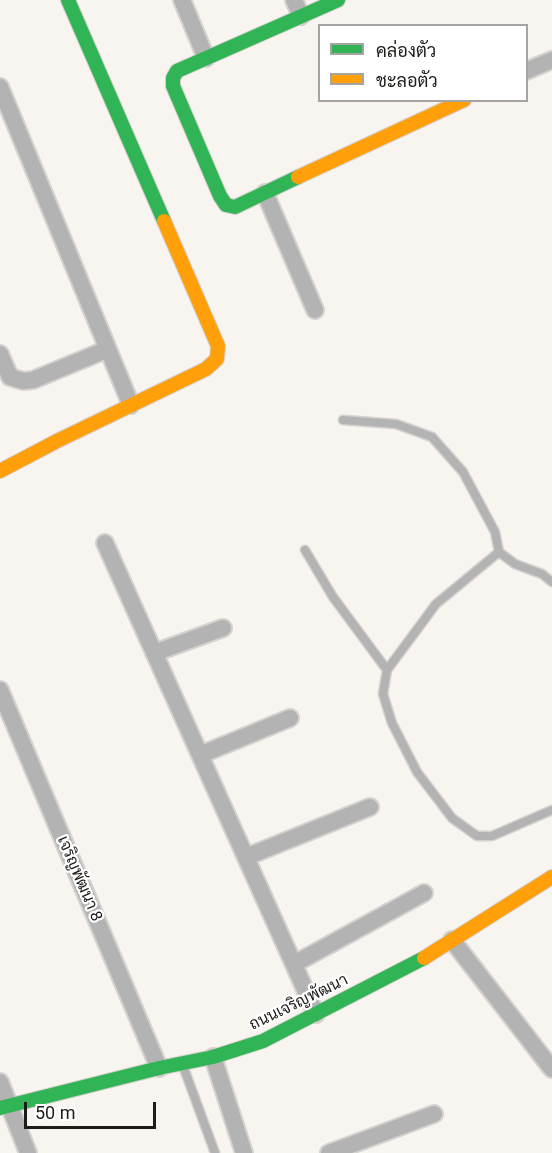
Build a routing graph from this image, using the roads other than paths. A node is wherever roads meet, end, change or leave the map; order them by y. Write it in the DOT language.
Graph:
graph roads {
  1 [pos="68,0"];
  2 [pos="182,0"];
  3 [pos="294,0"];
  4 [pos="338,0"];
  5 [pos="301,16"];
  6 [pos="206,58"];
  7 [pos="552,60"];
  8 [pos="528,71"];
  9 [pos="0,87"];
  10 [pos="460,102"];
  11 [pos="265,193"];
  12 [pos="315,310"];
  13 [pos="108,349"];
  14 [pos="0,354"];
  15 [pos="131,405"];
  16 [pos="342,420"];
  17 [pos="0,471"];
  18 [pos="105,543"];
  19 [pos="305,550"];
  20 [pos="499,552"];
  21 [pos="552,582"];
  22 [pos="223,628"];
  23 [pos="154,653"];
  24 [pos="387,670"];
  25 [pos="0,690"];
  26 [pos="290,718"];
  27 [pos="200,755"];
  28 [pos="370,807"];
  29 [pos="552,810"];
  30 [pos="246,857"];
  31 [pos="552,877"];
  32 [pos="424,893"];
  33 [pos="452,940"];
  34 [pos="294,964"];
  35 [pos="316,1014"];
  36 [pos="213,1057"];
  37 [pos="182,1063"];
  38 [pos="159,1068"];
  39 [pos="552,1069"];
  40 [pos="0,1082"];
  41 [pos="5,1107"];
  42 [pos="434,1114"];
  43 [pos="28,1153"];
  44 [pos="215,1153"];
  45 [pos="244,1153"];
  46 [pos="329,1153"];
  1 -- 15 [label="street"];
  2 -- 6 [label="street"];
  3 -- 5 [label="street"];
  4 -- 5 [label="street"];
  5 -- 6 [label="street"];
  6 -- 11 [label="street"];
  7 -- 8 [label="street"];
  9 -- 13 [label="street"];
  10 -- 11 [label="street"];
  11 -- 12 [label="street"];
  13 -- 14 [label="street"];
  13 -- 15 [label="street"];
  15 -- 17 [label="street"];
  16 -- 20 [label="lane"];
  18 -- 23 [label="street"];
  19 -- 24 [label="lane"];
  20 -- 21 [label="lane"];
  20 -- 24 [label="lane"];
  22 -- 23 [label="street"];
  23 -- 27 [label="street"];
  24 -- 29 [label="lane"];
  25 -- 38 [label="street, เจริญพัฒนา 8"];
  26 -- 27 [label="street"];
  27 -- 30 [label="street"];
  28 -- 30 [label="street"];
  30 -- 34 [label="street"];
  31 -- 33 [label="street, ถนนเจริญพัฒนา"];
  32 -- 34 [label="street"];
  33 -- 35 [label="street, ถนนเจริญพัฒนา"];
  33 -- 39 [label="street"];
  34 -- 35 [label="street"];
  35 -- 36 [label="street, ถนนเจริญพัฒนา"];
  36 -- 37 [label="street, ถนนเจริญพัฒนา"];
  36 -- 45 [label="street"];
  37 -- 38 [label="street, ถนนเจริญพัฒนา"];
  37 -- 44 [label="lane"];
  38 -- 41 [label="street, ถนนเจริญพัฒนา"];
  40 -- 41 [label="street"];
  41 -- 43 [label="street"];
  42 -- 46 [label="street"];
}
